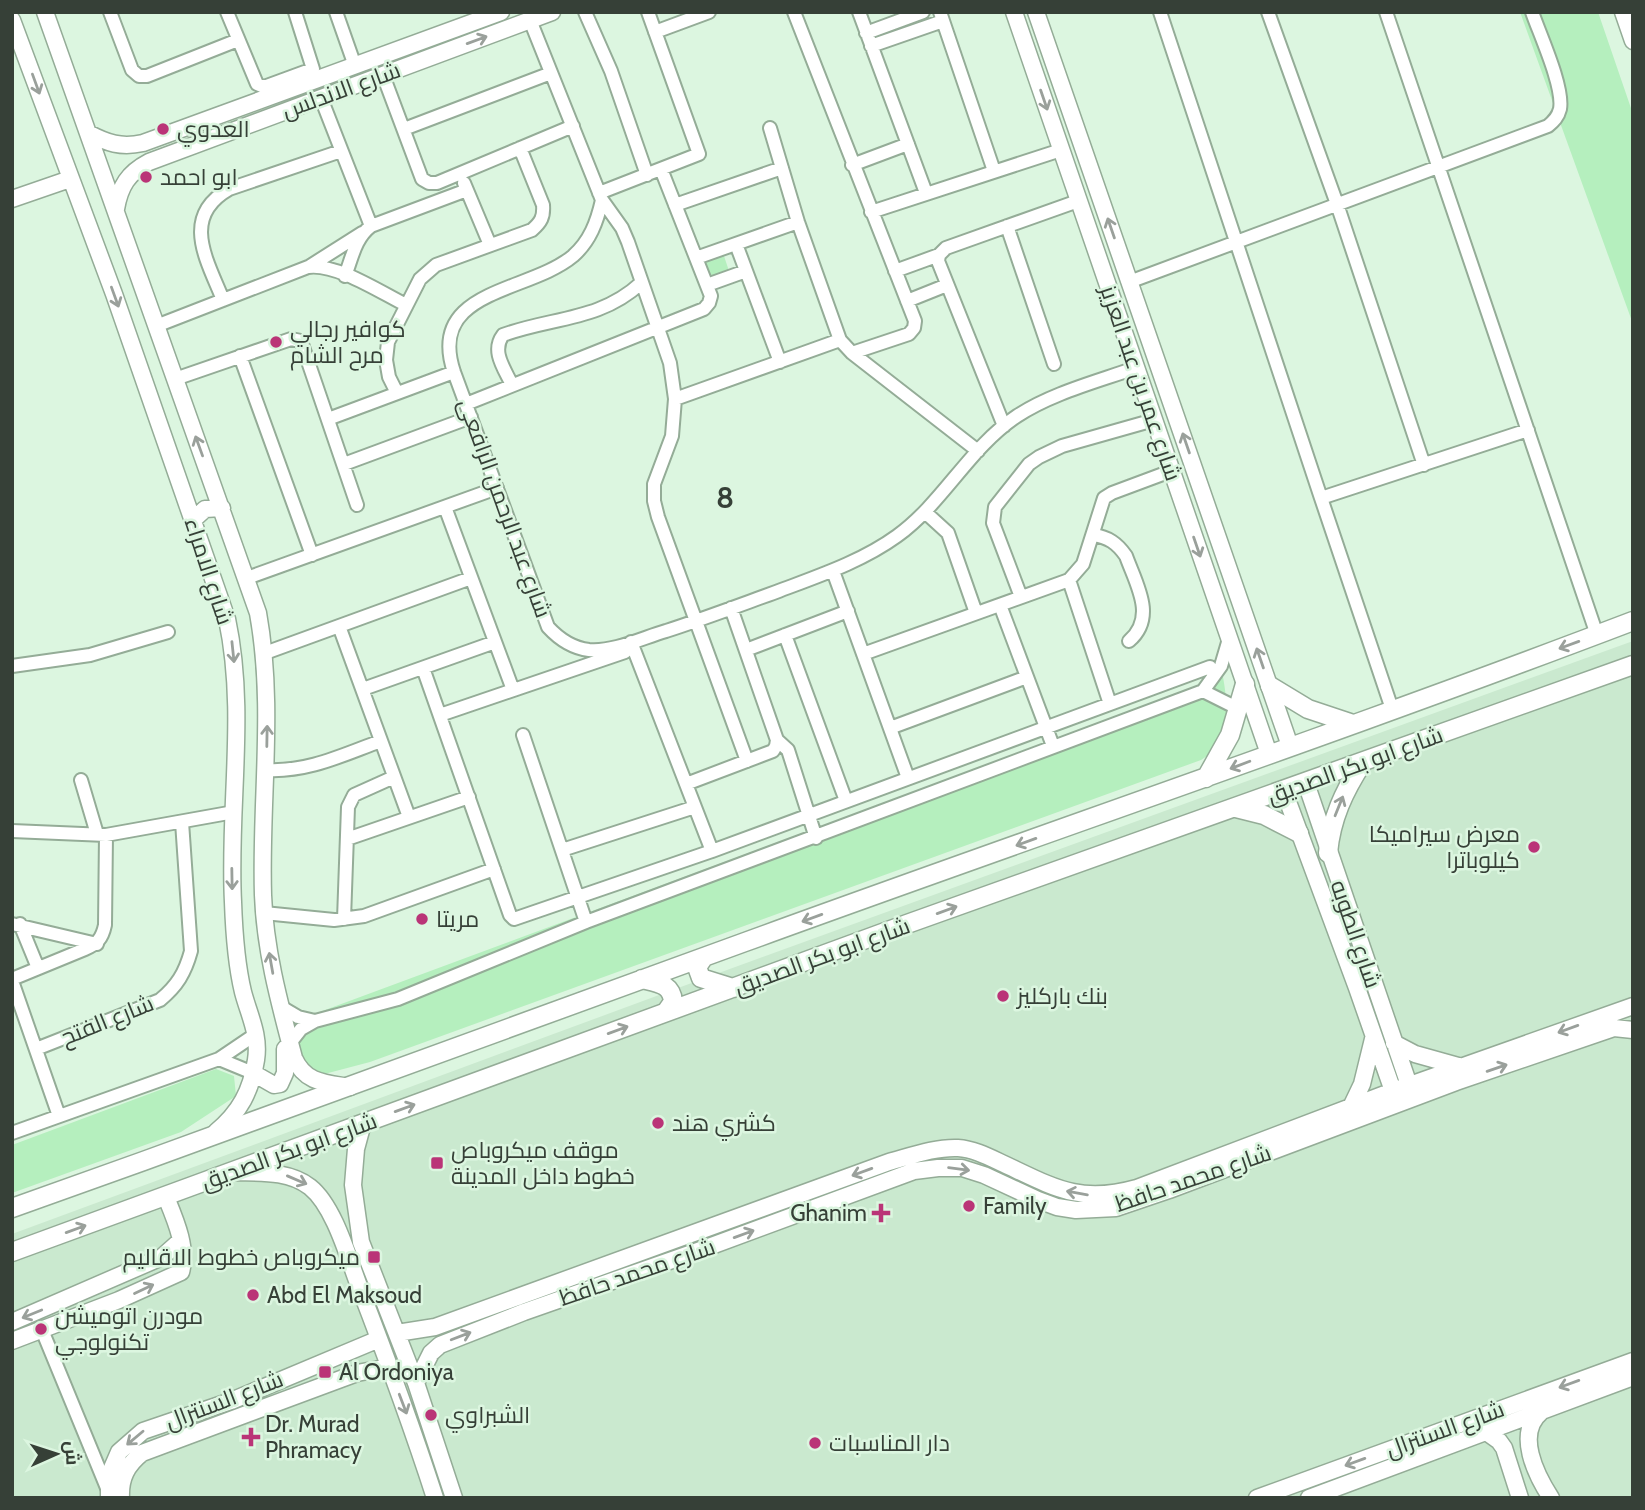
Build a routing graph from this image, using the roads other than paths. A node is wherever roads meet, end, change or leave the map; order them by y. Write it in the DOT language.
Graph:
graph roads {
  1 [pos="45,12"];
  2 [pos="110,12"];
  3 [pos="227,12"];
  4 [pos="295,12"];
  5 [pos="336,12"];
  6 [pos="501,12"];
  7 [pos="552,12"];
  8 [pos="585,12"];
  9 [pos="648,12"];
  10 [pos="709,12"];
  11 [pos="794,12"];
  12 [pos="859,12"];
  13 [pos="923,12"];
  14 [pos="1014,12"];
  15 [pos="1036,12"];
  16 [pos="1160,12"];
  17 [pos="1268,12"];
  18 [pos="1386,12"];
  19 [pos="1532,12"];
  20 [pos="1623,12"];
  21 [pos="941,17"];
  22 [pos="12,20"];
  23 [pos="530,20"];
  24 [pos="655,32"];
  25 [pos="866,33"];
  26 [pos="430,38"];
  27 [pos="238,40"];
  28 [pos="1633,41"];
  29 [pos="871,46"];
  30 [pos="437,55"];
  31 [pos="1054,65"];
  32 [pos="355,66"];
  33 [pos="1035,72"];
  34 [pos="551,73"];
  35 [pos="383,75"];
  36 [pos="290,90"];
  37 [pos="321,98"];
  38 [pos="296,107"];
  39 [pos="573,126"];
  40 [pos="770,128"];
  41 [pos="404,129"];
  42 [pos="88,133"];
  43 [pos="143,144"];
  44 [pos="908,144"];
  45 [pos="520,148"];
  46 [pos="1061,150"];
  47 [pos="341,151"];
  48 [pos="149,162"];
  49 [pos="852,165"];
  50 [pos="782,168"];
  51 [pos="1439,168"];
  52 [pos="661,169"];
  53 [pos="994,171"];
  54 [pos="459,173"];
  55 [pos="647,174"];
  56 [pos="70,179"];
  57 [pos="467,190"];
  58 [pos="926,192"];
  59 [pos="601,197"];
  60 [pos="12,199"];
  61 [pos="1078,201"];
  62 [pos="1337,204"];
  63 [pos="675,205"];
  64 [pos="116,209"];
  65 [pos="872,212"];
  66 [pos="798,222"];
  67 [pos="1007,226"];
  68 [pos="366,229"];
  69 [pos="1236,241"];
  70 [pos="736,244"];
  71 [pos="490,245"];
  72 [pos="939,255"];
  73 [pos="696,258"];
  74 [pos="308,267"];
  75 [pos="746,271"];
  76 [pos="895,271"];
  77 [pos="345,276"];
  78 [pos="1129,282"];
  79 [pos="641,283"];
  80 [pos="706,285"];
  81 [pos="947,285"];
  82 [pos="223,300"];
  83 [pos="907,301"];
  84 [pos="406,305"];
  85 [pos="156,326"];
  86 [pos="656,328"];
  87 [pos="840,340"];
  88 [pos="852,352"];
  89 [pos="240,356"];
  90 [pos="780,362"];
  91 [pos="1054,365"];
  92 [pos="1135,368"];
  93 [pos="454,372"];
  94 [pos="175,379"];
  95 [pos="512,385"];
  96 [pos="397,393"];
  97 [pos="675,399"];
  98 [pos="466,404"];
  99 [pos="471,417"];
  100 [pos="328,419"];
  101 [pos="1154,420"];
  102 [pos="1004,426"];
  103 [pos="1528,430"];
  104 [pos="978,451"];
  105 [pos="344,464"];
  106 [pos="1424,465"];
  107 [pos="1171,471"];
  108 [pos="211,477"];
  109 [pos="181,487"];
  110 [pos="497,488"];
  111 [pos="1321,498"];
  112 [pos="1205,499"];
  113 [pos="357,505"];
  114 [pos="445,507"];
  115 [pos="222,508"];
  116 [pos="1184,508"];
  117 [pos="925,512"];
  118 [pos="192,520"];
  119 [pos="1093,535"];
  120 [pos="312,555"];
  121 [pos="833,570"];
  122 [pos="247,578"];
  123 [pos="471,578"];
  124 [pos="1069,580"];
  125 [pos="1021,597"];
  126 [pos="1000,605"];
  127 [pos="731,608"];
  128 [pos="848,611"];
  129 [pos="976,613"];
  130 [pos="697,621"];
  131 [pos="1633,621"];
  132 [pos="339,626"];
  133 [pos="169,632"];
  134 [pos="785,635"];
  135 [pos="1597,635"];
  136 [pos="1229,639"];
  137 [pos="1129,641"];
  138 [pos="495,642"];
  139 [pos="633,645"];
  140 [pos="746,650"];
  141 [pos="265,653"];
  142 [pos="863,654"];
  143 [pos="1633,665"];
  144 [pos="12,666"];
  145 [pos="1210,667"];
  146 [pos="423,668"];
  147 [pos="1194,673"];
  148 [pos="1027,677"];
  149 [pos="1245,684"];
  150 [pos="363,689"];
  151 [pos="513,690"];
  152 [pos="1202,691"];
  153 [pos="1272,691"];
  154 [pos="1110,704"];
  155 [pos="1246,705"];
  156 [pos="1392,709"];
  157 [pos="440,715"];
  158 [pos="1350,723"];
  159 [pos="1046,727"];
  160 [pos="890,728"];
  161 [pos="523,735"];
  162 [pos="777,740"];
  163 [pos="381,741"];
  164 [pos="1053,746"];
  165 [pos="1290,746"];
  166 [pos="1269,754"];
  167 [pos="747,761"];
  168 [pos="1363,762"];
  169 [pos="267,770"];
  170 [pos="394,777"];
  171 [pos="908,778"];
  172 [pos="1206,778"];
  173 [pos="82,780"];
  174 [pos="1306,783"];
  175 [pos="686,784"];
  176 [pos="1284,791"];
  177 [pos="469,797"];
  178 [pos="846,801"];
  179 [pos="695,807"];
  180 [pos="1233,807"];
  181 [pos="234,812"];
  182 [pos="808,815"];
  183 [pos="409,817"];
  184 [pos="182,822"];
  185 [pos="1319,826"];
  186 [pos="12,831"];
  187 [pos="1298,833"];
  188 [pos="101,834"];
  189 [pos="816,838"];
  190 [pos="346,839"];
  191 [pos="562,850"];
  192 [pos="712,851"];
  193 [pos="1328,853"];
  194 [pos="494,869"];
  195 [pos="579,897"];
  196 [pos="264,913"];
  197 [pos="344,919"];
  198 [pos="586,922"];
  199 [pos="16,924"];
  200 [pos="97,944"];
  201 [pos="704,957"];
  202 [pos="38,968"];
  203 [pos="642,979"];
  204 [pos="12,980"];
  205 [pos="733,988"];
  206 [pos="1633,1006"];
  207 [pos="281,1007"];
  208 [pos="666,1013"];
  209 [pos="315,1021"];
  210 [pos="1633,1030"];
  211 [pos="256,1034"];
  212 [pos="1373,1037"];
  213 [pos="1394,1043"];
  214 [pos="290,1044"];
  215 [pos="36,1049"];
  216 [pos="219,1059"];
  217 [pos="1461,1067"];
  218 [pos="253,1073"];
  219 [pos="1409,1085"];
  220 [pos="350,1087"];
  221 [pos="1393,1091"];
  222 [pos="1352,1107"];
  223 [pos="59,1116"];
  224 [pos="363,1123"];
  225 [pos="12,1133"];
  226 [pos="212,1135"];
  227 [pos="230,1172"];
  228 [pos="166,1197"];
  229 [pos="12,1208"];
  230 [pos="180,1241"];
  231 [pos="692,1244"];
  232 [pos="12,1252"];
  233 [pos="379,1287"];
  234 [pos="361,1293"];
  235 [pos="12,1322"];
  236 [pos="42,1330"];
  237 [pos="397,1333"];
  238 [pos="379,1339"];
  239 [pos="12,1341"];
  240 [pos="1633,1361"];
  241 [pos="388,1367"];
  242 [pos="1633,1377"];
  243 [pos="1609,1378"];
  244 [pos="416,1383"];
  245 [pos="1545,1408"];
  246 [pos="186,1416"];
  247 [pos="1485,1431"];
  248 [pos="193,1434"];
  249 [pos="1529,1448"];
  250 [pos="1506,1456"];
  251 [pos="434,1468"];
  252 [pos="112,1495"];
  253 [pos="435,1498"];
  254 [pos="454,1498"];
  255 [pos="1257,1498"];
  256 [pos="1309,1498"];
  257 [pos="1520,1498"];
  258 [pos="1551,1498"];
  1 -- 42 [label="street, شارع الامراء"];
  2 -- 27 [label="street"];
  3 -- 27 [label="street"];
  4 -- 27 [label="street"];
  5 -- 32 [label="street"];
  6 -- 26 [label="street, شارع الاندلس"];
  7 -- 23 [label="street, شارع الاندلس"];
  8 -- 55 [label="street"];
  9 -- 24 [label="street"];
  10 -- 24 [label="street"];
  11 -- 49 [label="street"];
  12 -- 25 [label="street"];
  13 -- 25 [label="street"];
  14 -- 33 [label="street, شارع عمر بن عبد العزيز"];
  15 -- 31 [label="street, شارع عمر بن عبد العزيز"];
  16 -- 69 [label="street"];
  17 -- 62 [label="street"];
  18 -- 51 [label="street"];
  19 -- 51 [label="street"];
  20 -- 28 [label="street"];
  21 -- 29 [label="street"];
  21 -- 53 [label="street"];
  22 -- 56 [label="street, شارع الامراء, one-way"];
  30 -- 23 [label="street, شارع الاندلس, one-way"];
  23 -- 34 [label="street"];
  24 -- 52 [label="street"];
  25 -- 29 [label="street"];
  26 -- 30 [label="street"];
  26 -- 32 [label="street, شارع الاندلس"];
  29 -- 44 [label="street"];
  30 -- 35 [label="street, شارع الاندلس"];
  31 -- 33 [label="street"];
  78 -- 31 [label="street, شارع عمر بن عبد العزيز, one-way"];
  32 -- 36 [label="street, شارع الاندلس"];
  33 -- 46 [label="street, شارع عمر بن عبد العزيز, one-way"];
  34 -- 39 [label="street"];
  34 -- 41 [label="street"];
  35 -- 37 [label="street, شارع الاندلس"];
  35 -- 41 [label="street"];
  36 -- 38 [label="street"];
  36 -- 43 [label="street, شارع الاندلس"];
  37 -- 38 [label="street, شارع الاندلس"];
  37 -- 47 [label="street"];
  38 -- 48 [label="street, شارع الاندلس"];
  39 -- 45 [label="street"];
  39 -- 59 [label="street"];
  40 -- 50 [label="street"];
  41 -- 54 [label="street"];
  42 -- 43 [label="street, شارع الاندلس"];
  42 -- 64 [label="street, شارع الامراء"];
  43 -- 48 [label="street"];
  44 -- 49 [label="street"];
  44 -- 58 [label="street"];
  45 -- 54 [label="street"];
  45 -- 71 [label="street"];
  46 -- 53 [label="street"];
  46 -- 61 [label="street, شارع عمر بن عبد العزيز"];
  47 -- 68 [label="street"];
  47 -- 82 [label="street"];
  48 -- 64 [label="street, شارع الاندلس"];
  49 -- 65 [label="street"];
  50 -- 63 [label="street"];
  50 -- 66 [label="street"];
  51 -- 62 [label="street"];
  51 -- 103 [label="street"];
  52 -- 55 [label="street"];
  52 -- 63 [label="street"];
  53 -- 58 [label="street"];
  54 -- 57 [label="street"];
  55 -- 59 [label="street"];
  56 -- 60 [label="street"];
  56 -- 109 [label="street, شارع الامراء, one-way"];
  57 -- 68 [label="street"];
  57 -- 71 [label="street"];
  58 -- 65 [label="street"];
  59 -- 79 [label="street"];
  59 -- 93 [label="street, شارع عبد الرحمن الرافعى"];
  61 -- 67 [label="street"];
  61 -- 92 [label="street, شارع عمر بن عبد العزيز"];
  62 -- 69 [label="street"];
  62 -- 106 [label="street"];
  63 -- 73 [label="street"];
  64 -- 85 [label="street, شارع الامراء"];
  65 -- 76 [label="street"];
  66 -- 70 [label="street"];
  66 -- 87 [label="street"];
  67 -- 72 [label="street"];
  67 -- 91 [label="street"];
  68 -- 74 [label="street"];
  68 -- 77 [label="street"];
  69 -- 78 [label="street"];
  69 -- 111 [label="street"];
  70 -- 73 [label="street"];
  70 -- 75 [label="street"];
  71 -- 84 [label="street"];
  72 -- 76 [label="street"];
  72 -- 81 [label="street"];
  73 -- 80 [label="street"];
  74 -- 77 [label="street"];
  74 -- 82 [label="street"];
  75 -- 80 [label="street"];
  75 -- 90 [label="street"];
  76 -- 83 [label="street"];
  77 -- 84 [label="street"];
  112 -- 78 [label="street, شارع عمر بن عبد العزيز, one-way"];
  79 -- 86 [label="street"];
  79 -- 95 [label="street"];
  80 -- 86 [label="street"];
  81 -- 83 [label="street"];
  81 -- 102 [label="street"];
  82 -- 85 [label="street"];
  83 -- 88 [label="street"];
  84 -- 96 [label="street"];
  85 -- 94 [label="street, شارع الامراء"];
  86 -- 95 [label="street"];
  86 -- 97 [label="street"];
  87 -- 88 [label="street"];
  87 -- 90 [label="street"];
  88 -- 104 [label="street"];
  89 -- 94 [label="street"];
  89 -- 100 [label="street"];
  89 -- 120 [label="street"];
  90 -- 97 [label="street"];
  92 -- 101 [label="street, شارع عمر بن عبد العزيز"];
  92 -- 102 [label="street, شارع عبد الرحمن الرافعى"];
  93 -- 96 [label="street"];
  93 -- 98 [label="street, شارع عبد الرحمن الرافعى"];
  108 -- 94 [label="street, شارع الامراء, one-way"];
  95 -- 98 [label="street"];
  96 -- 100 [label="street"];
  97 -- 130 [label="street"];
  98 -- 99 [label="street, شارع عبد الرحمن الرافعى"];
  99 -- 105 [label="street"];
  99 -- 110 [label="street, شارع عبد الرحمن الرافعى"];
  100 -- 105 [label="street"];
  101 -- 107 [label="street, شارع عمر بن عبد العزيز"];
  101 -- 125 [label="street"];
  102 -- 104 [label="street, شارع عبد الرحمن الرافعى"];
  103 -- 106 [label="street"];
  103 -- 135 [label="street"];
  104 -- 117 [label="street, شارع عبد الرحمن الرافعى"];
  105 -- 113 [label="street"];
  106 -- 111 [label="street"];
  107 -- 116 [label="street, شارع عمر بن عبد العزيز"];
  107 -- 119 [label="street"];
  108 -- 109 [label="street"];
  108 -- 115 [label="street, شارع الامراء"];
  109 -- 118 [label="street, شارع الامراء"];
  110 -- 114 [label="street"];
  110 -- 139 [label="street, شارع عبد الرحمن الرافعى"];
  111 -- 156 [label="street"];
  112 -- 116 [label="street"];
  153 -- 112 [label="street, شارع عمر بن عبد العزيز, one-way"];
  114 -- 120 [label="street"];
  114 -- 123 [label="street"];
  115 -- 118 [label="street"];
  115 -- 122 [label="street, شارع الامراء"];
  116 -- 136 [label="street, شارع عمر بن عبد العزيز, one-way"];
  117 -- 121 [label="street, شارع عبد الرحمن الرافعى"];
  117 -- 129 [label="street"];
  118 -- 181 [label="street, شارع الامراء, one-way"];
  119 -- 124 [label="street"];
  119 -- 137 [label="street"];
  120 -- 122 [label="street"];
  121 -- 127 [label="street, شارع عبد الرحمن الرافعى"];
  121 -- 128 [label="street"];
  122 -- 141 [label="street, شارع الامراء"];
  123 -- 132 [label="street"];
  123 -- 138 [label="street"];
  124 -- 125 [label="street"];
  124 -- 154 [label="street"];
  125 -- 126 [label="street"];
  126 -- 129 [label="street"];
  126 -- 148 [label="street"];
  127 -- 130 [label="street, شارع عبد الرحمن الرافعى"];
  127 -- 140 [label="street"];
  128 -- 134 [label="street"];
  128 -- 142 [label="street"];
  129 -- 142 [label="street"];
  130 -- 139 [label="street, شارع عبد الرحمن الرافعى"];
  130 -- 167 [label="street"];
  131 -- 135 [label="main road, شارع ابو بكر الصديق"];
  132 -- 141 [label="street"];
  132 -- 150 [label="street"];
  133 -- 144 [label="street"];
  134 -- 140 [label="street"];
  134 -- 178 [label="street"];
  135 -- 156 [label="main road, شارع ابو بكر الصديق, one-way"];
  136 -- 149 [label="street, شارع عمر بن عبد العزيز"];
  136 -- 152 [label="street"];
  138 -- 146 [label="street"];
  138 -- 151 [label="street"];
  139 -- 151 [label="street"];
  139 -- 175 [label="street"];
  140 -- 162 [label="street"];
  169 -- 141 [label="street, شارع الامراء, one-way"];
  142 -- 160 [label="street"];
  143 -- 168 [label="main road, شارع ابو بكر الصديق"];
  145 -- 147 [label="street"];
  146 -- 150 [label="street"];
  146 -- 157 [label="street"];
  147 -- 152 [label="street"];
  147 -- 154 [label="street"];
  148 -- 159 [label="street"];
  148 -- 160 [label="street"];
  149 -- 155 [label="main road"];
  150 -- 163 [label="street"];
  151 -- 157 [label="street"];
  152 -- 155 [label="street"];
  152 -- 164 [label="street"];
  153 -- 155 [label="street"];
  153 -- 158 [label="main road"];
  153 -- 165 [label="street, شارع عمر بن عبد العزيز"];
  154 -- 159 [label="street"];
  155 -- 166 [label="street"];
  155 -- 172 [label="main road"];
  156 -- 158 [label="main road, شارع ابو بكر الصديق"];
  157 -- 177 [label="street"];
  158 -- 165 [label="main road, شارع ابو بكر الصديق"];
  159 -- 164 [label="street"];
  159 -- 171 [label="street"];
  160 -- 171 [label="street"];
  161 -- 191 [label="street"];
  162 -- 167 [label="street"];
  162 -- 182 [label="street"];
  163 -- 169 [label="street"];
  163 -- 170 [label="street"];
  164 -- 189 [label="street"];
  165 -- 166 [label="main road, شارع ابو بكر الصديق"];
  166 -- 172 [label="main road, شارع ابو بكر الصديق, one-way"];
  167 -- 175 [label="street"];
  168 -- 174 [label="main road, شارع ابو بكر الصديق"];
  193 -- 168 [label="main road, one-way"];
  169 -- 196 [label="street, شارع الامراء"];
  170 -- 183 [label="street"];
  170 -- 190 [label="street"];
  171 -- 178 [label="street"];
  172 -- 201 [label="main road, شارع ابو بكر الصديق, one-way"];
  173 -- 188 [label="street"];
  174 -- 176 [label="main road, شارع ابو بكر الصديق"];
  174 -- 185 [label="street, شارع الطوبه"];
  175 -- 179 [label="street"];
  176 -- 180 [label="main road, شارع ابو بكر الصديق"];
  176 -- 187 [label="street, شارع الطوبه"];
  177 -- 183 [label="street"];
  177 -- 194 [label="street"];
  178 -- 182 [label="street"];
  179 -- 191 [label="street"];
  179 -- 192 [label="street"];
  180 -- 187 [label="main road"];
  205 -- 180 [label="main road, شارع ابو بكر الصديق, one-way"];
  181 -- 184 [label="street"];
  181 -- 211 [label="street, شارع الامراء, one-way"];
  182 -- 189 [label="street"];
  182 -- 192 [label="street"];
  183 -- 190 [label="street"];
  184 -- 188 [label="street"];
  184 -- 215 [label="street, شارع الفتح"];
  185 -- 187 [label="street"];
  185 -- 193 [label="street, شارع الطوبه"];
  186 -- 188 [label="street"];
  187 -- 212 [label="street, شارع الطوبه"];
  188 -- 200 [label="street"];
  189 -- 198 [label="street"];
  190 -- 197 [label="street"];
  191 -- 195 [label="street"];
  192 -- 195 [label="street"];
  193 -- 213 [label="street, شارع الطوبه"];
  194 -- 195 [label="street"];
  194 -- 197 [label="street"];
  195 -- 198 [label="street"];
  196 -- 197 [label="street"];
  207 -- 196 [label="street, شارع الامراء, one-way"];
  198 -- 209 [label="street"];
  199 -- 200 [label="street"];
  199 -- 202 [label="street"];
  200 -- 202 [label="street"];
  201 -- 203 [label="main road, شارع ابو بكر الصديق"];
  201 -- 205 [label="main road"];
  202 -- 204 [label="street"];
  203 -- 208 [label="main road"];
  203 -- 220 [label="main road, شارع ابو بكر الصديق"];
  204 -- 215 [label="street"];
  205 -- 208 [label="main road, شارع ابو بكر الصديق"];
  206 -- 217 [label="street, شارع محمد حافظ, one-way"];
  207 -- 209 [label="street"];
  207 -- 214 [label="street, شارع الامراء"];
  224 -- 208 [label="main road, شارع ابو بكر الصديق, one-way"];
  209 -- 214 [label="street"];
  231 -- 210 [label="street, شارع محمد حافظ, one-way"];
  211 -- 216 [label="street"];
  211 -- 218 [label="street, شارع الامراء"];
  212 -- 221 [label="street, شارع الطوبه"];
  212 -- 222 [label="street"];
  213 -- 217 [label="street"];
  213 -- 219 [label="street, شارع الطوبه"];
  214 -- 218 [label="street"];
  214 -- 220 [label="street, شارع الامراء"];
  215 -- 223 [label="street"];
  216 -- 218 [label="street"];
  216 -- 223 [label="street"];
  217 -- 219 [label="street, شارع محمد حافظ"];
  218 -- 226 [label="street, شارع الامراء"];
  219 -- 221 [label="street, شارع محمد حافظ"];
  220 -- 226 [label="main road, شارع ابو بكر الصديق"];
  221 -- 222 [label="street, شارع محمد حافظ"];
  222 -- 231 [label="street, شارع محمد حافظ, one-way"];
  223 -- 225 [label="street"];
  224 -- 227 [label="main road, شارع ابو بكر الصديق"];
  224 -- 233 [label="street"];
  226 -- 229 [label="main road, شارع ابو بكر الصديق"];
  227 -- 228 [label="main road, شارع ابو بكر الصديق"];
  227 -- 234 [label="street, one-way"];
  228 -- 230 [label="street"];
  232 -- 228 [label="main road, شارع ابو بكر الصديق, one-way"];
  230 -- 235 [label="street, one-way"];
  236 -- 230 [label="street, one-way"];
  231 -- 237 [label="street, شارع محمد حافظ"];
  244 -- 231 [label="street, شارع محمد حافظ, one-way"];
  233 -- 234 [label="street"];
  233 -- 237 [label="street"];
  234 -- 238 [label="street"];
  236 -- 239 [label="street"];
  236 -- 252 [label="street"];
  237 -- 244 [label="street"];
  238 -- 241 [label="street"];
  238 -- 246 [label="street, شارع السنترال"];
  240 -- 243 [label="street, شارع السنترال"];
  241 -- 248 [label="street, شارع السنترال"];
  241 -- 251 [label="street, one-way"];
  242 -- 243 [label="street, شارع السنترال"];
  243 -- 245 [label="street, شارع السنترال"];
  243 -- 255 [label="street, شارع السنترال, one-way"];
  244 -- 251 [label="street"];
  245 -- 247 [label="street, شارع السنترال"];
  245 -- 249 [label="street"];
  246 -- 248 [label="street"];
  246 -- 252 [label="street, شارع السنترال, one-way"];
  247 -- 250 [label="street"];
  247 -- 256 [label="street, شارع السنترال"];
  248 -- 252 [label="street, شارع السنترال"];
  249 -- 250 [label="street"];
  249 -- 258 [label="street"];
  250 -- 257 [label="street"];
  251 -- 253 [label="street"];
  251 -- 254 [label="street"];
}
